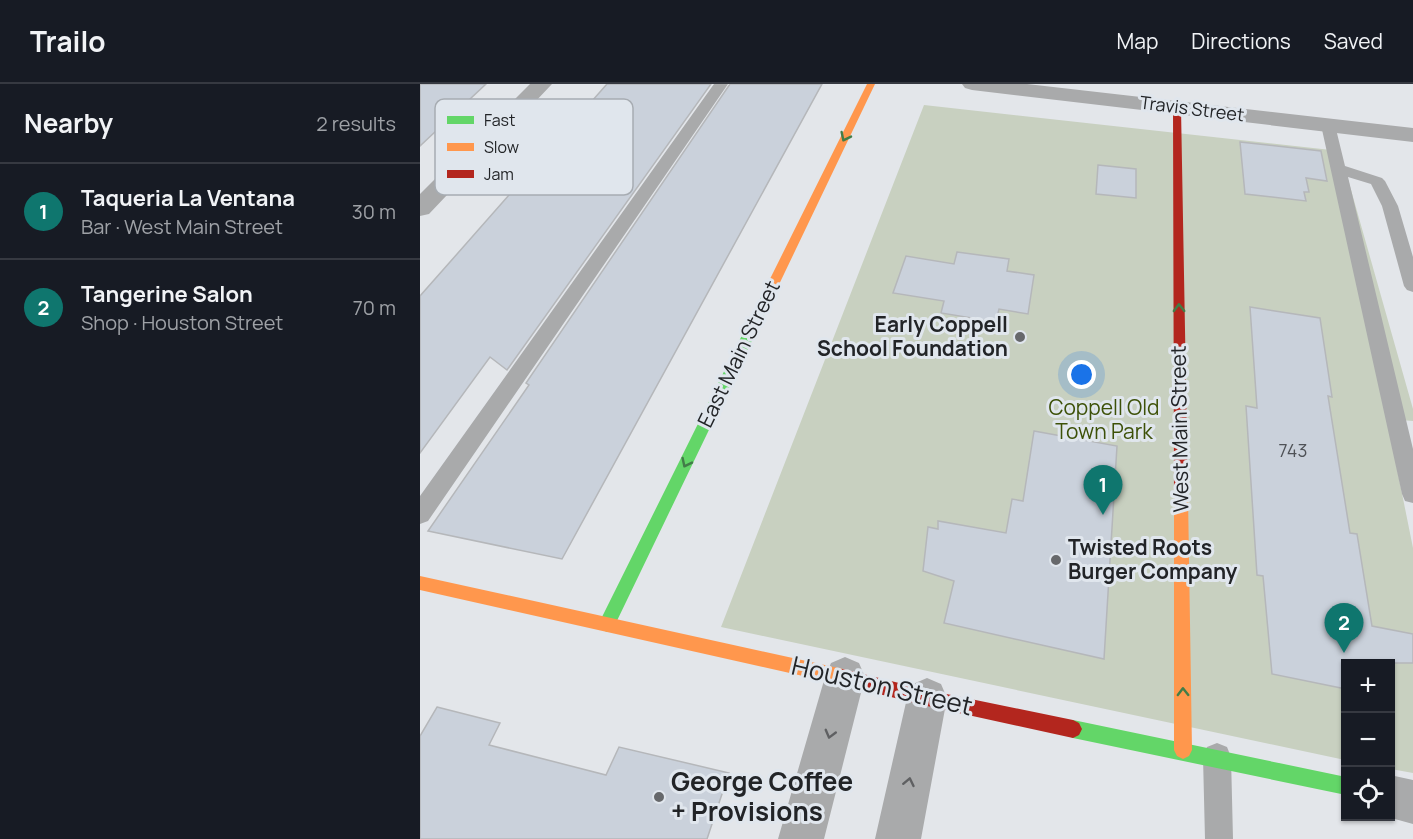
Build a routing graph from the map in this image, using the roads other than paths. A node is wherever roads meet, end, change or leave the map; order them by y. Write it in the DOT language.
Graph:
graph roads {
  1 [pos="542,84"];
  2 [pos="721,84"];
  3 [pos="871,84"];
  4 [pos="972,84"];
  5 [pos="1025,87"];
  6 [pos="527,99"];
  7 [pos="1177,108"];
  8 [pos="1328,125"];
  9 [pos="1413,135"];
  10 [pos="1338,170"];
  11 [pos="435,193"];
  12 [pos="420,208"];
  13 [pos="1413,286"];
  14 [pos="1413,494"];
  15 [pos="420,514"];
  16 [pos="420,583"];
  17 [pos="607,624"];
  18 [pos="845,677"];
  19 [pos="927,698"];
  20 [pos="1183,750"];
  21 [pos="1217,758"];
  22 [pos="1341,785"];
  23 [pos="1395,798"];
  24 [pos="1413,802"];
  25 [pos="801,839"];
  26 [pos="898,839"];
  27 [pos="1219,839"];
  1 -- 6 [label="street"];
  2 -- 15 [label="lane"];
  3 -- 17 [label="street, East Main Street, one-way"];
  4 -- 5 [label="street, Travis Street"];
  5 -- 7 [label="street, Travis Street"];
  7 -- 8 [label="street, Travis Street"];
  20 -- 7 [label="street, West Main Street, one-way"];
  8 -- 9 [label="street, Travis Street"];
  8 -- 10 [label="lane"];
  10 -- 13 [label="lane"];
  10 -- 14 [label="lane"];
  11 -- 12 [label="street"];
  16 -- 17 [label="street, Houston Street"];
  17 -- 18 [label="street, Houston Street"];
  18 -- 19 [label="street, Houston Street"];
  18 -- 25 [label="street, one-way"];
  19 -- 20 [label="street, Houston Street"];
  26 -- 19 [label="street, one-way"];
  20 -- 21 [label="street, Houston Street"];
  21 -- 22 [label="street, Houston Street"];
  21 -- 27 [label="lane"];
  23 -- 24 [label="street"];
}
